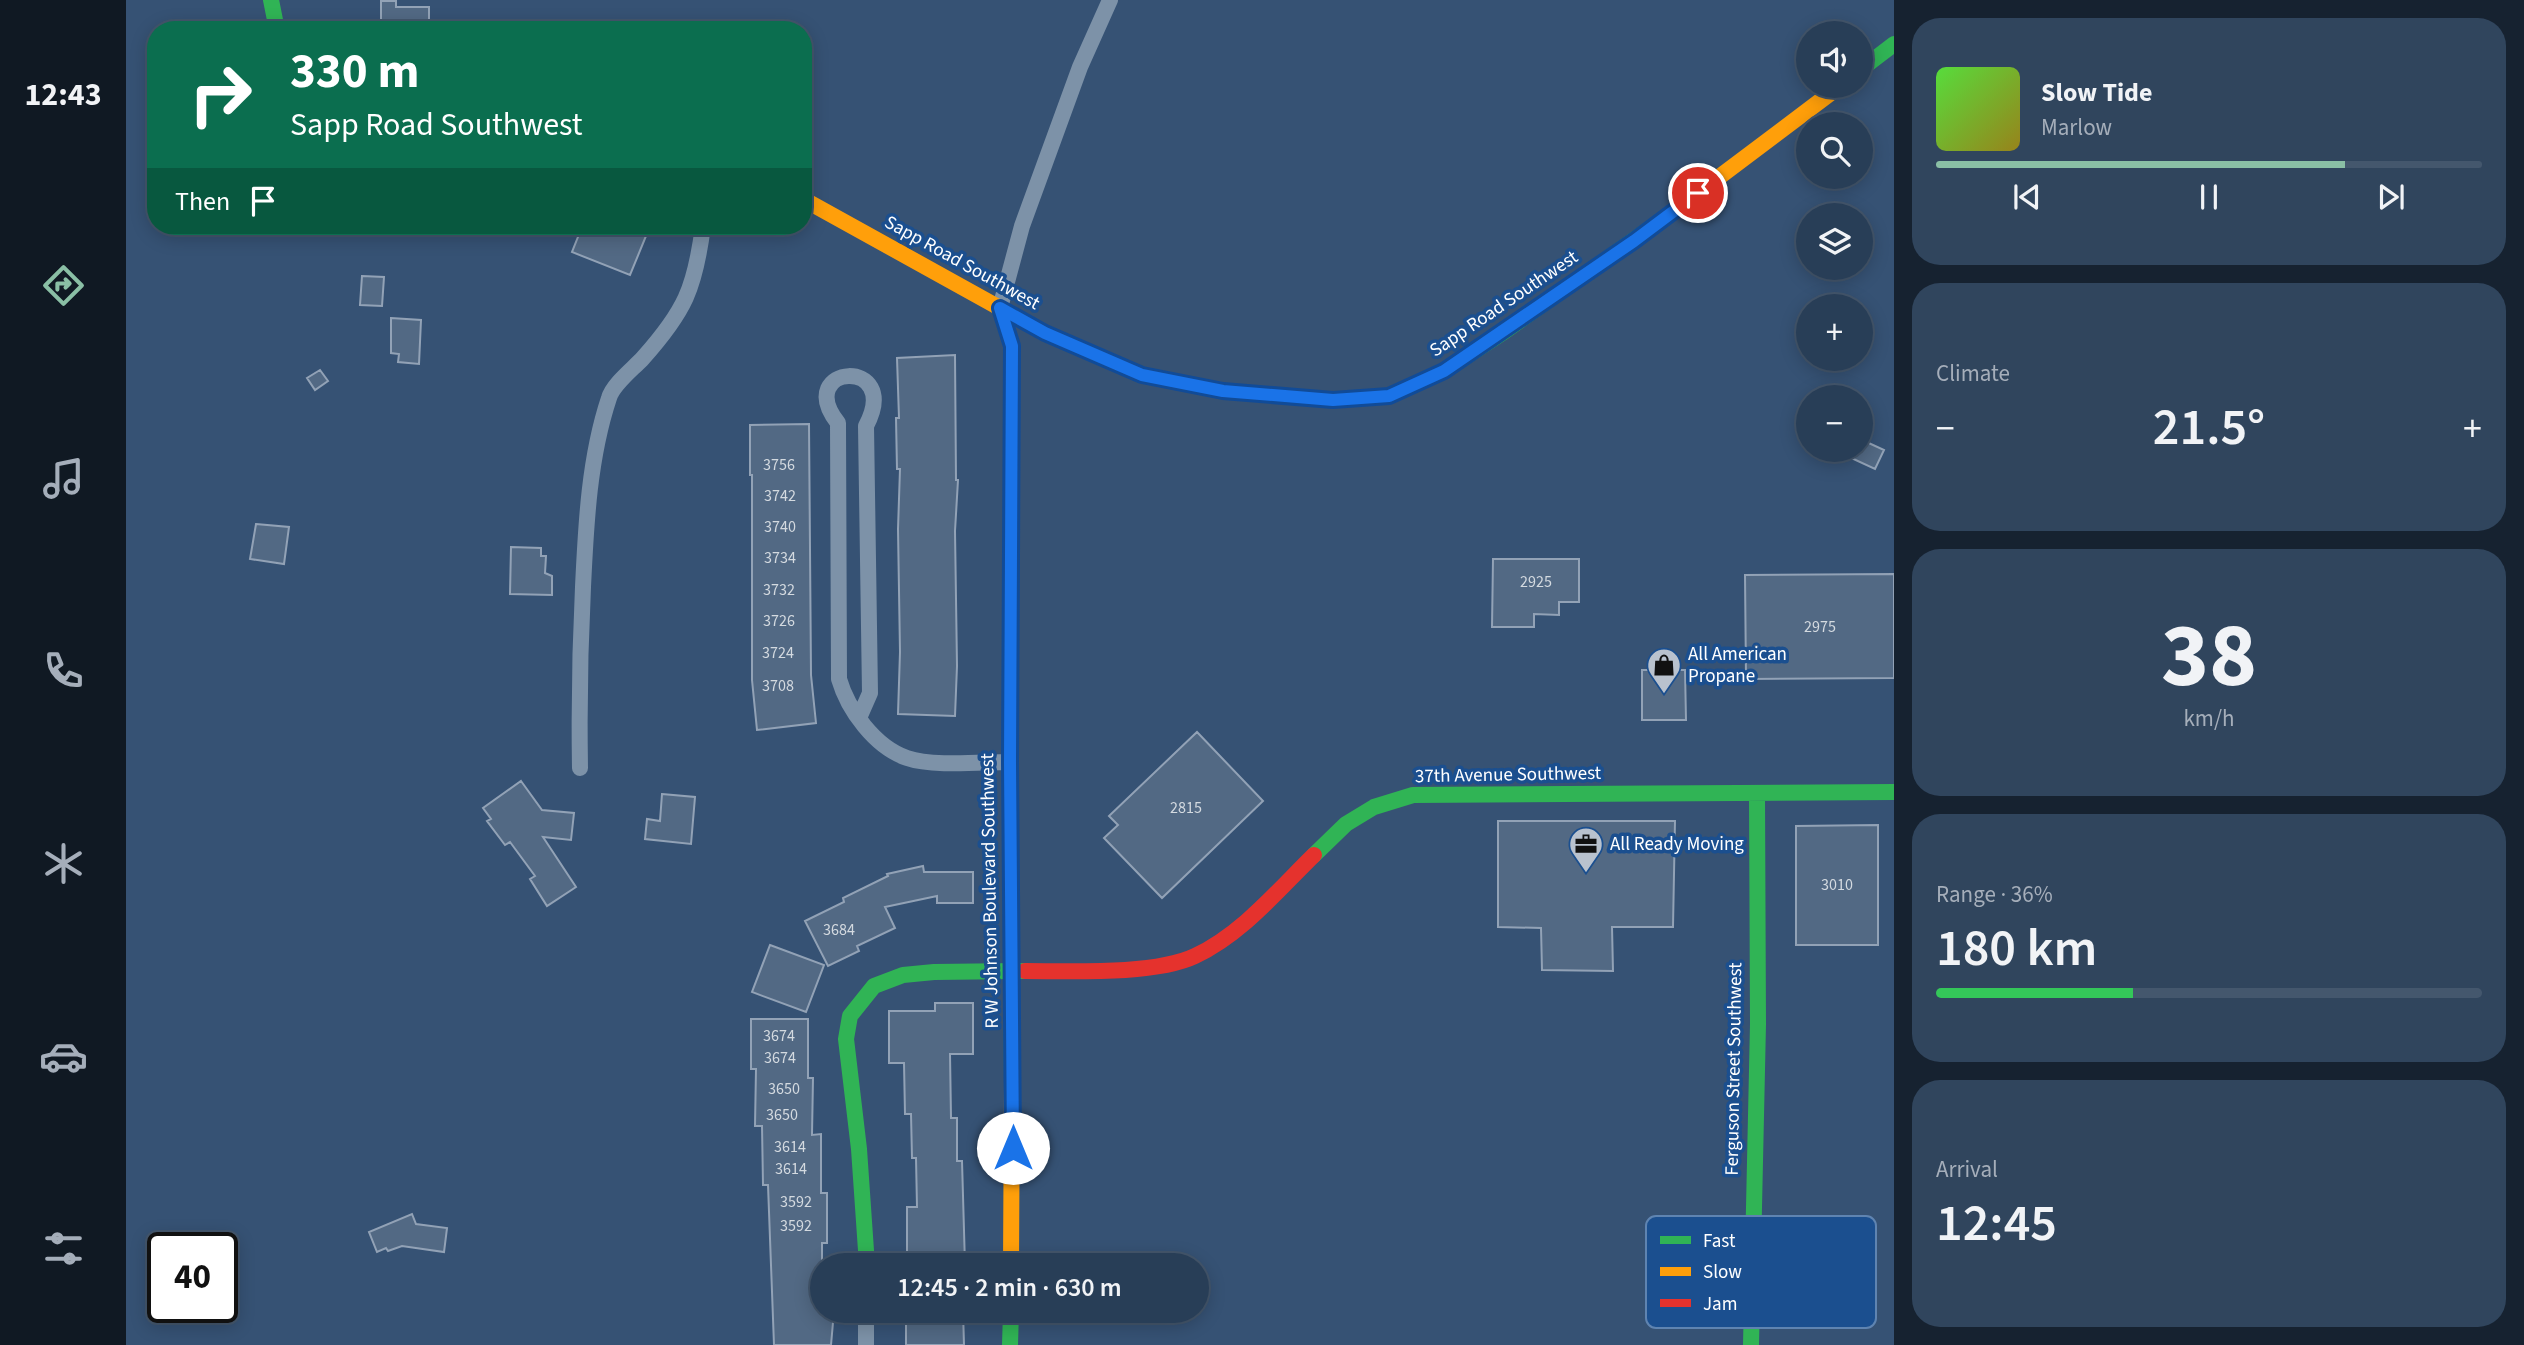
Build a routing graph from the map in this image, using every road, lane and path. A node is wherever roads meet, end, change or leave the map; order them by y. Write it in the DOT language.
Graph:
graph roads {
  1 [pos="271,0"];
  2 [pos="1111,0"];
  3 [pos="275,21"];
  4 [pos="1894,44"];
  5 [pos="1873,60"];
  6 [pos="1824,98"];
  7 [pos="812,204"];
  8 [pos="702,235"];
  9 [pos="1000,308"];
  10 [pos="859,718"];
  11 [pos="1010,762"];
  12 [pos="580,768"];
  13 [pos="1894,792"];
  14 [pos="1757,794"];
  15 [pos="1012,973"];
  16 [pos="1754,1216"];
  17 [pos="866,1253"];
  18 [pos="1011,1253"];
  19 [pos="866,1323"];
  20 [pos="1011,1323"];
  21 [pos="866,1345"];
  22 [pos="1010,1345"];
  1 -- 3 [label="street"];
  2 -- 9 [label="street"];
  4 -- 5 [label="street"];
  6 -- 9 [label="street, Sapp Road Southwest"];
  7 -- 9 [label="street, Sapp Road Southwest"];
  8 -- 12 [label="street"];
  9 -- 11 [label="street, R W Johnson Boulevard Southwest"];
  10 -- 10 [label="street"];
  10 -- 11 [label="street"];
  11 -- 15 [label="street, R W Johnson Boulevard Southwest"];
  13 -- 14 [label="street, 37th Avenue Southwest"];
  14 -- 15 [label="street, 37th Avenue Southwest"];
  14 -- 16 [label="street, Ferguson Street Southwest"];
  15 -- 17 [label="street, 37th Avenue Southwest"];
  15 -- 18 [label="street, R W Johnson Boulevard Southwest"];
  19 -- 21 [label="street"];
  20 -- 22 [label="street"];
}
